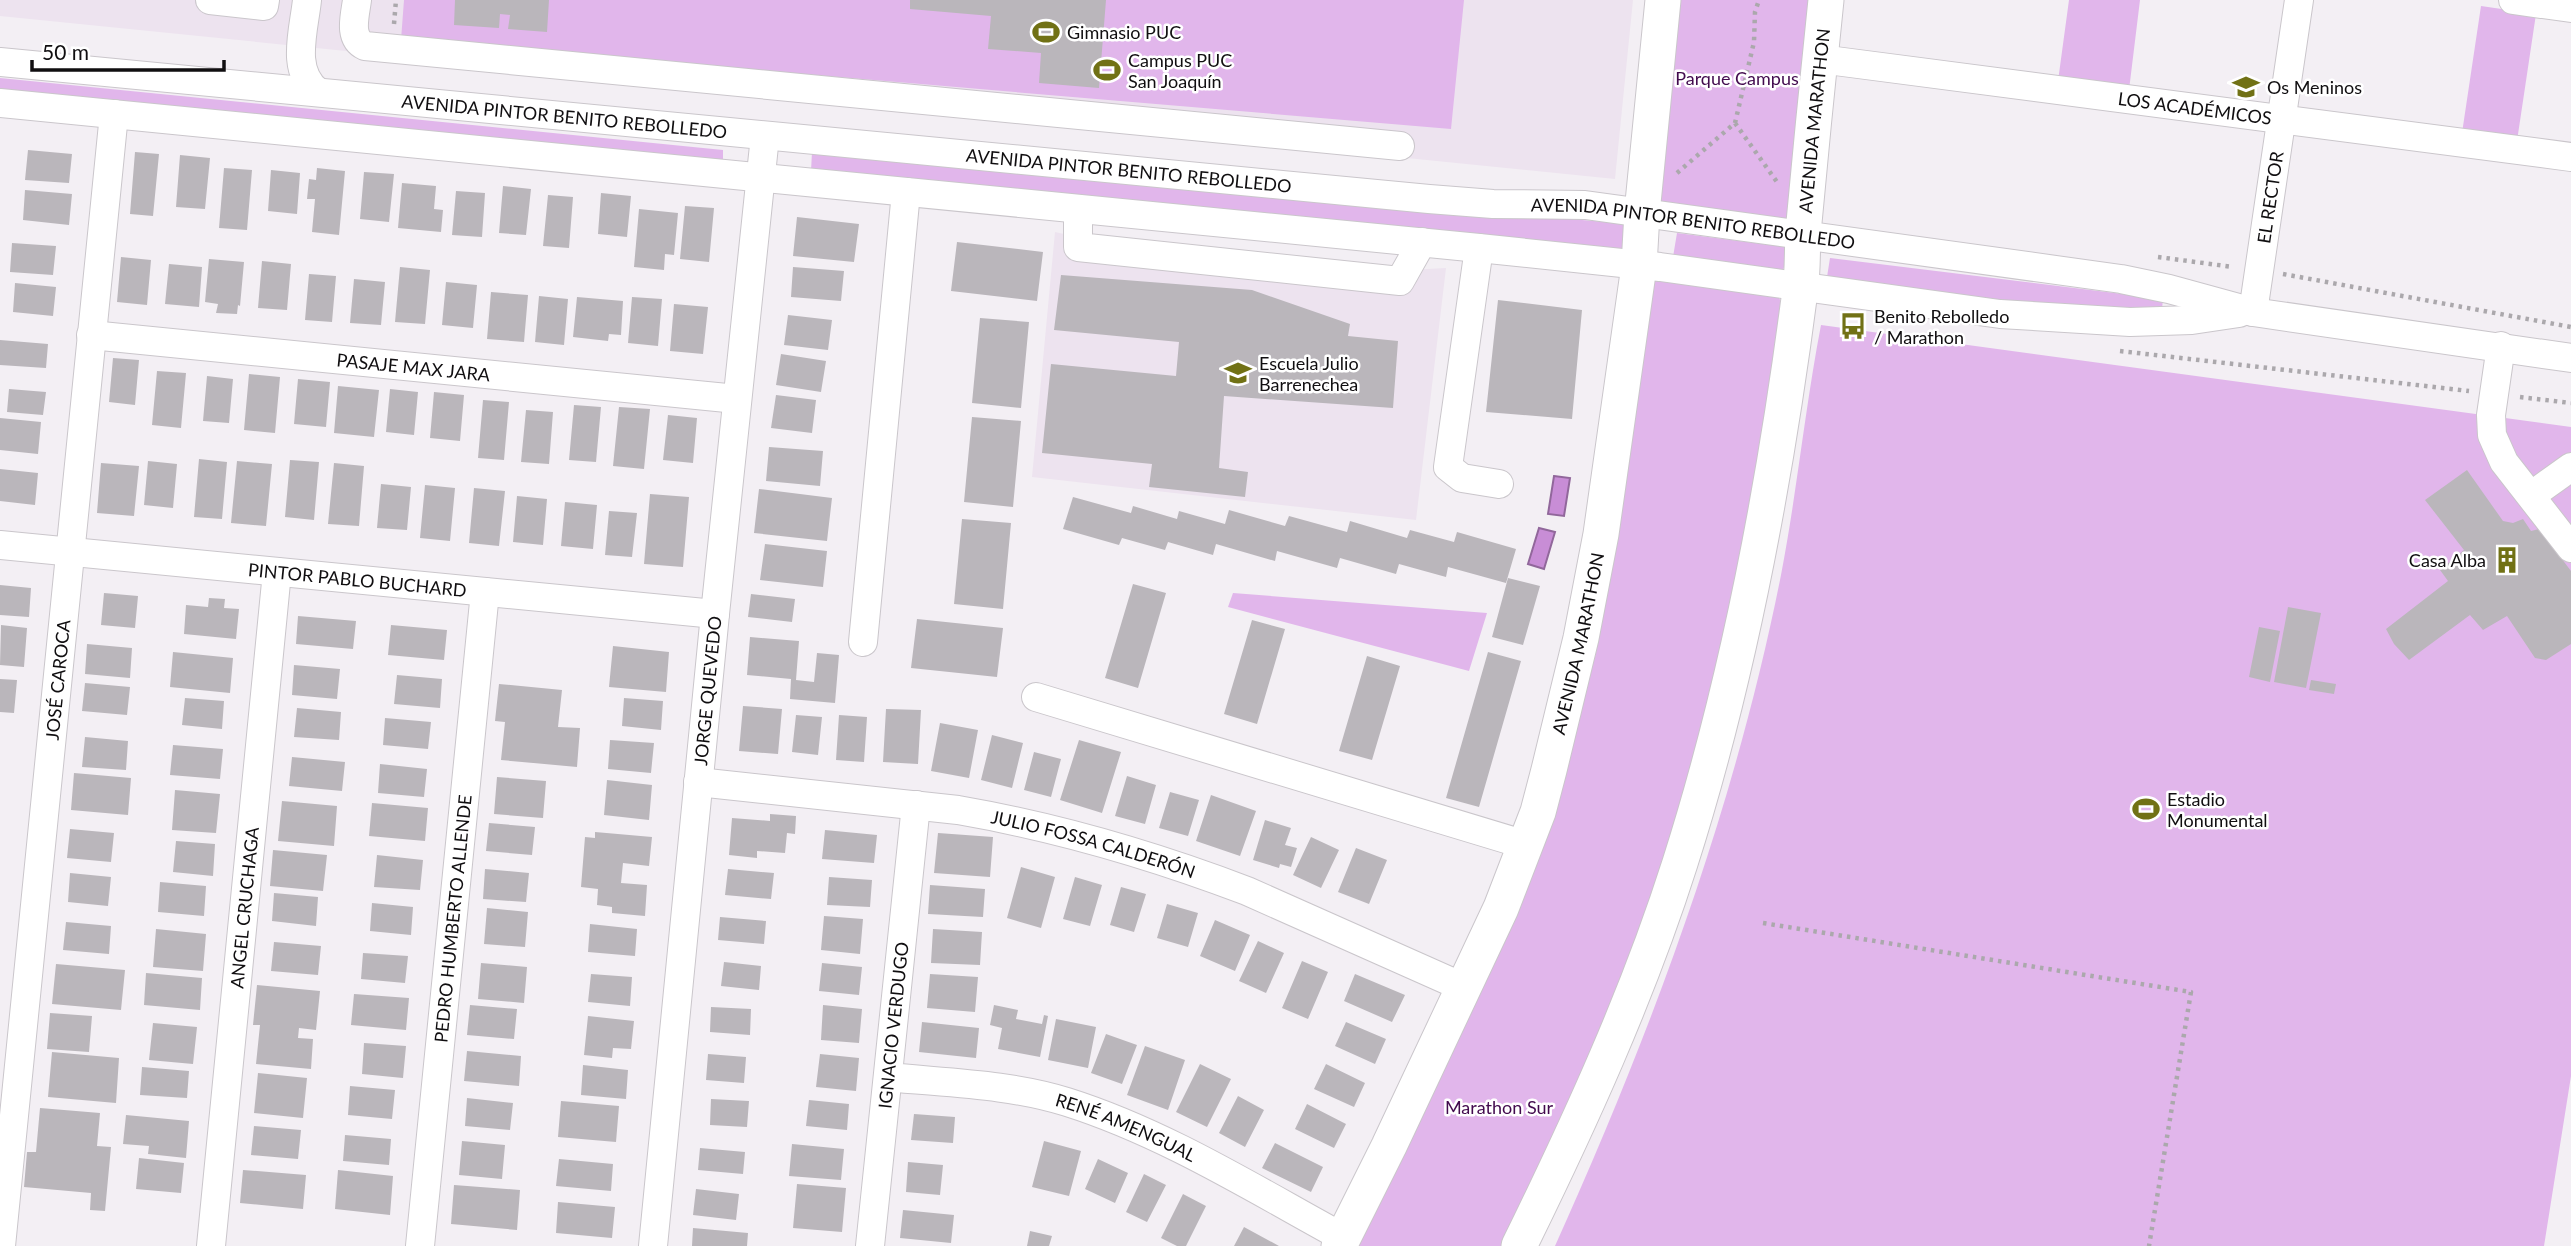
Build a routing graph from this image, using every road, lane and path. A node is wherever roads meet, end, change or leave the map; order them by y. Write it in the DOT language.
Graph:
graph roads {
  1 [pos="210,0"];
  2 [pos="265,0"];
  3 [pos="307,0"];
  4 [pos="357,0"];
  5 [pos="1663,0"];
  6 [pos="1759,0"];
  7 [pos="1826,0"];
  8 [pos="2299,0"];
  9 [pos="2513,0"];
  10 [pos="2571,8"];
  11 [pos="1820,59"];
  12 [pos="0,62"];
  13 [pos="318,92"];
  14 [pos="0,103"];
  15 [pos="114,114"];
  16 [pos="2282,120"];
  17 [pos="1735,123"];
  18 [pos="765,136"];
  19 [pos="1399,146"];
  20 [pos="2571,158"];
  21 [pos="761,177"];
  22 [pos="1667,182"];
  23 [pos="1783,190"];
  24 [pos="906,192"];
  25 [pos="1078,209"];
  26 [pos="1642,214"];
  27 [pos="1803,234"];
  28 [pos="1422,242"];
  29 [pos="1479,248"];
  30 [pos="2151,256"];
  31 [pos="1639,266"];
  32 [pos="2259,270"];
  33 [pos="1801,288"];
  34 [pos="2253,312"];
  35 [pos="2571,327"];
  36 [pos="92,335"];
  37 [pos="2501,346"];
  38 [pos="2118,351"];
  39 [pos="2571,358"];
  40 [pos="2475,392"];
  41 [pos="2516,396"];
  42 [pos="737,399"];
  43 [pos="2571,403"];
  44 [pos="2571,467"];
  45 [pos="1499,484"];
  46 [pos="2532,495"];
  47 [pos="0,545"];
  48 [pos="2571,548"];
  49 [pos="70,552"];
  50 [pos="277,572"];
  51 [pos="485,592"];
  52 [pos="715,614"];
  53 [pos="863,642"];
  54 [pos="1036,697"];
  55 [pos="698,782"];
  56 [pos="916,805"];
  57 [pos="1526,845"];
  58 [pos="1763,923"];
  59 [pos="1465,988"];
  60 [pos="888,1077"];
  61 [pos="1341,1242"];
  62 [pos="1,1246"];
  63 [pos="211,1246"];
  64 [pos="420,1246"];
  65 [pos="653,1246"];
  66 [pos="870,1246"];
  67 [pos="1519,1246"];
  68 [pos="2149,1246"];
  1 -- 2 [label="street"];
  3 -- 13 [label="street"];
  4 -- 19 [label="street"];
  5 -- 26 [label="main road, AVENIDA MARATHON"];
  6 -- 17 [label="path"];
  7 -- 11 [label="main road, AVENIDA MARATHON"];
  8 -- 16 [label="street, EL RECTOR"];
  9 -- 10 [label="street"];
  11 -- 16 [label="street, LOS ACADÉMICOS"];
  11 -- 27 [label="main road, AVENIDA MARATHON"];
  12 -- 13 [label="street, AVENIDA PINTOR BENITO REBOLLEDO"];
  13 -- 18 [label="street, AVENIDA PINTOR BENITO REBOLLEDO"];
  14 -- 15 [label="street, AVENIDA PINTOR BENITO REBOLLEDO"];
  15 -- 21 [label="street, AVENIDA PINTOR BENITO REBOLLEDO"];
  15 -- 36 [label="street, JOSÉ CAROCA"];
  16 -- 20 [label="street, LOS ACADÉMICOS"];
  16 -- 32 [label="street, EL RECTOR"];
  17 -- 22 [label="path"];
  17 -- 23 [label="path"];
  18 -- 21 [label="street, JORGE QUEVEDO"];
  18 -- 26 [label="street, AVENIDA PINTOR BENITO REBOLLEDO"];
  21 -- 24 [label="street, AVENIDA PINTOR BENITO REBOLLEDO"];
  21 -- 42 [label="street, JORGE QUEVEDO"];
  24 -- 25 [label="street, AVENIDA PINTOR BENITO REBOLLEDO"];
  24 -- 53 [label="street"];
  25 -- 28 [label="street, AVENIDA PINTOR BENITO REBOLLEDO"];
  25 -- 28 [label="street"];
  26 -- 27 [label="street, AVENIDA PINTOR BENITO REBOLLEDO"];
  26 -- 31 [label="main road, AVENIDA MARATHON"];
  27 -- 33 [label="main road, AVENIDA MARATHON"];
  27 -- 34 [label="street, AVENIDA PINTOR BENITO REBOLLEDO"];
  28 -- 29 [label="street, AVENIDA PINTOR BENITO REBOLLEDO"];
  29 -- 31 [label="street, AVENIDA PINTOR BENITO REBOLLEDO"];
  29 -- 45 [label="street"];
  30 -- 32 [label="path"];
  31 -- 33 [label="street, AVENIDA PINTOR BENITO REBOLLEDO"];
  31 -- 57 [label="main road, AVENIDA MARATHON"];
  32 -- 34 [label="street, EL RECTOR"];
  32 -- 35 [label="path"];
  33 -- 34 [label="street, AVENIDA PINTOR BENITO REBOLLEDO"];
  33 -- 67 [label="main road, AVENIDA MARATHON"];
  34 -- 37 [label="street, AVENIDA PINTOR BENITO REBOLLEDO"];
  36 -- 42 [label="street, PASAJE MAX JARA"];
  36 -- 49 [label="street, JOSÉ CAROCA"];
  37 -- 39 [label="street, AVENIDA PINTOR BENITO REBOLLEDO"];
  37 -- 46 [label="street"];
  38 -- 40 [label="path"];
  41 -- 43 [label="path"];
  42 -- 52 [label="street, JORGE QUEVEDO"];
  44 -- 46 [label="street"];
  46 -- 48 [label="street"];
  47 -- 49 [label="street, PINTOR PABLO BUCHARD"];
  49 -- 50 [label="street, PINTOR PABLO BUCHARD"];
  49 -- 62 [label="street, JOSÉ CAROCA"];
  50 -- 51 [label="street, PINTOR PABLO BUCHARD"];
  50 -- 63 [label="street, ANGEL CRUCHAGA"];
  51 -- 52 [label="street, PINTOR PABLO BUCHARD"];
  51 -- 64 [label="street, PEDRO HUMBERTO ALLENDE"];
  52 -- 55 [label="street, JORGE QUEVEDO"];
  54 -- 57 [label="street"];
  55 -- 56 [label="street, JULIO FOSSA CALDERÓN"];
  55 -- 65 [label="street, JORGE QUEVEDO"];
  56 -- 59 [label="street, JULIO FOSSA CALDERÓN"];
  56 -- 60 [label="street, IGNACIO VERDUGO"];
  57 -- 59 [label="main road, AVENIDA MARATHON"];
  58 -- 68 [label="path"];
  59 -- 61 [label="main road, AVENIDA MARATHON"];
  60 -- 61 [label="street, RENÉ AMENGUAL"];
  60 -- 66 [label="street, IGNACIO VERDUGO"];
}
